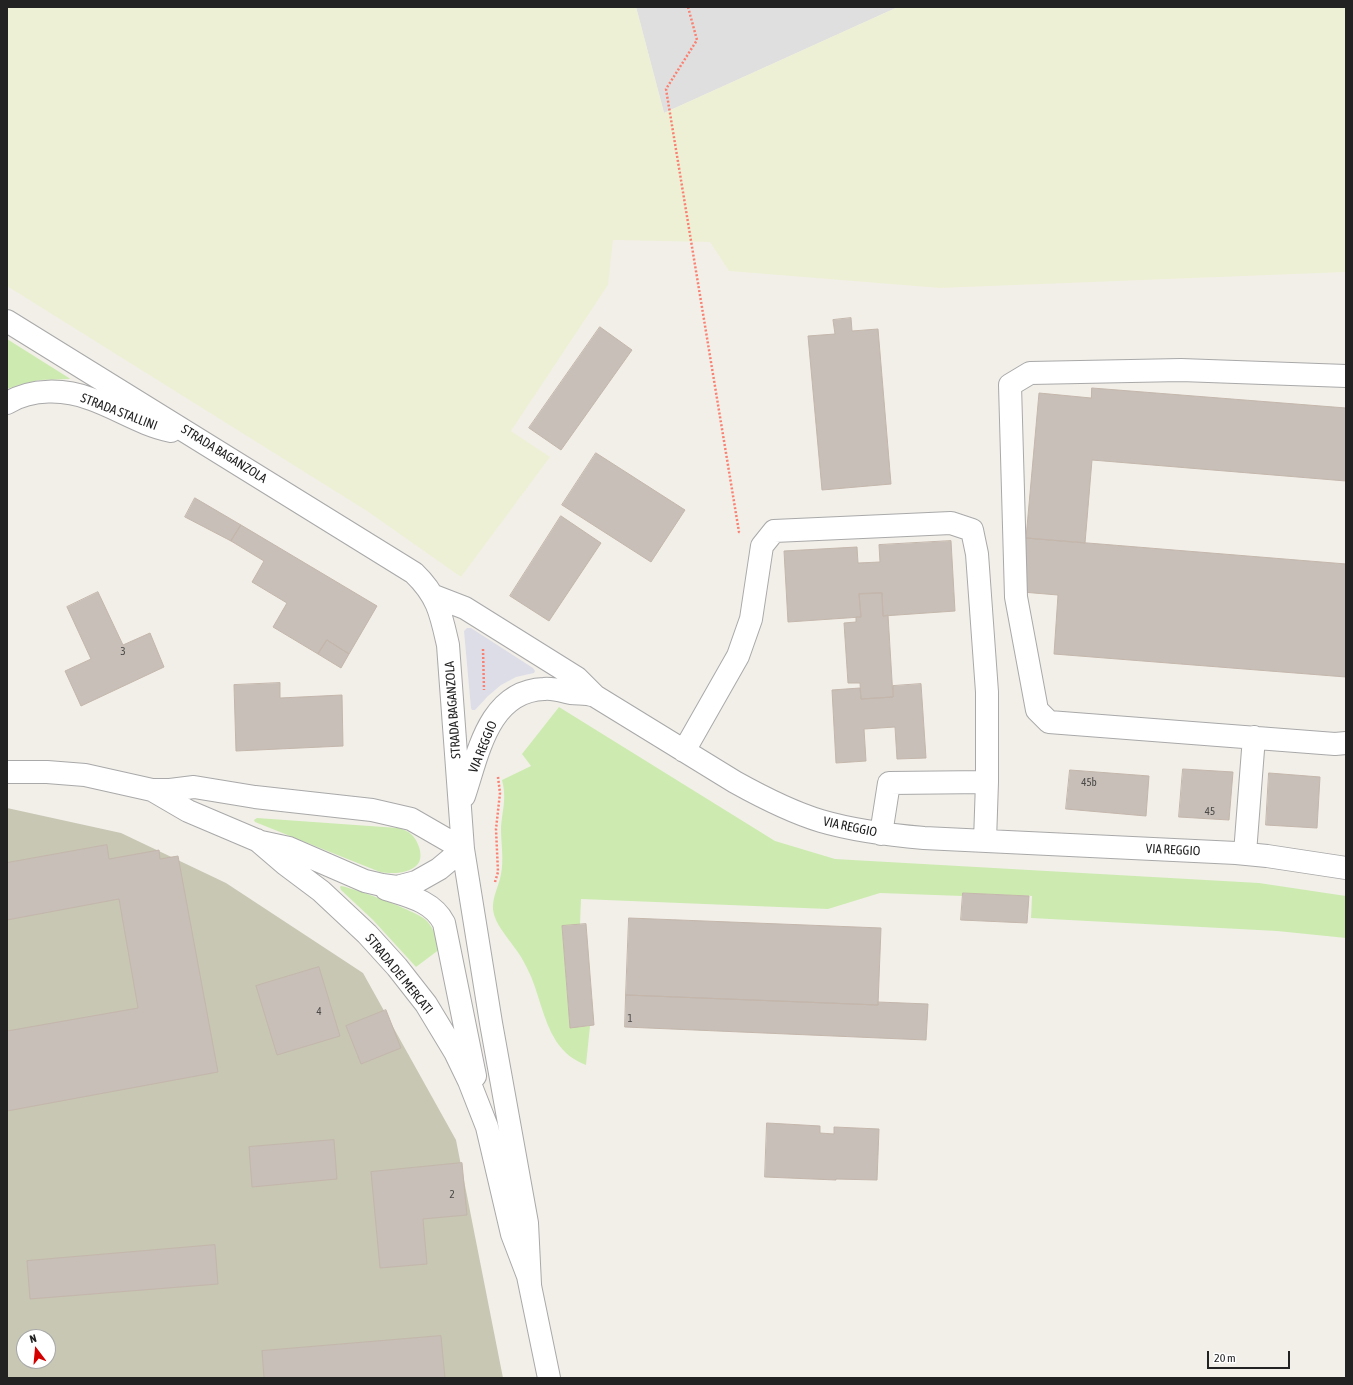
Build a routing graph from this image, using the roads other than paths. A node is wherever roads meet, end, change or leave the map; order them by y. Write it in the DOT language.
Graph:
graph roads {
  1 [pos="7,321"];
  2 [pos="1346,376"];
  3 [pos="7,403"];
  4 [pos="206,443"];
  5 [pos="434,596"];
  6 [pos="595,696"];
  7 [pos="1254,737"];
  8 [pos="1346,743"];
  9 [pos="684,751"];
  10 [pos="7,772"];
  11 [pos="987,782"];
  12 [pos="152,790"];
  13 [pos="460,809"];
  14 [pos="881,834"];
  15 [pos="257,840"];
  16 [pos="985,841"];
  17 [pos="463,850"];
  18 [pos="1245,853"];
  19 [pos="1346,868"];
  20 [pos="365,881"];
  21 [pos="482,1112"];
  22 [pos="530,1284"];
  23 [pos="549,1378"];
  1 -- 4 [label="street, STRADA BAGANZOLA"];
  2 -- 7 [label="street"];
  3 -- 4 [label="street, STRADA STALLINI"];
  4 -- 5 [label="street, STRADA BAGANZOLA"];
  5 -- 6 [label="street"];
  5 -- 13 [label="street, STRADA BAGANZOLA"];
  6 -- 9 [label="street, VIA REGGIO"];
  6 -- 13 [label="street, VIA REGGIO"];
  7 -- 8 [label="street"];
  7 -- 18 [label="street"];
  9 -- 11 [label="street"];
  9 -- 14 [label="street, VIA REGGIO"];
  10 -- 12 [label="street, STRADA DEI MERCATI"];
  11 -- 14 [label="street"];
  11 -- 16 [label="street"];
  12 -- 15 [label="street, STRADA DEI MERCATI"];
  12 -- 17 [label="street, STRADA DEI MERCATI"];
  13 -- 17 [label="street, STRADA BAGANZOLA"];
  14 -- 16 [label="street, VIA REGGIO"];
  15 -- 20 [label="street, STRADA DEI MERCATI"];
  15 -- 21 [label="street, STRADA DEI MERCATI"];
  16 -- 18 [label="street, VIA REGGIO"];
  17 -- 20 [label="street, STRADA DEI MERCATI"];
  17 -- 22 [label="street, STRADA DEI MERCATI"];
  18 -- 19 [label="street, VIA REGGIO"];
  20 -- 21 [label="street"];
  21 -- 22 [label="street, STRADA DEI MERCATI"];
  22 -- 23 [label="street, STRADA DEI MERCATI"];
}
